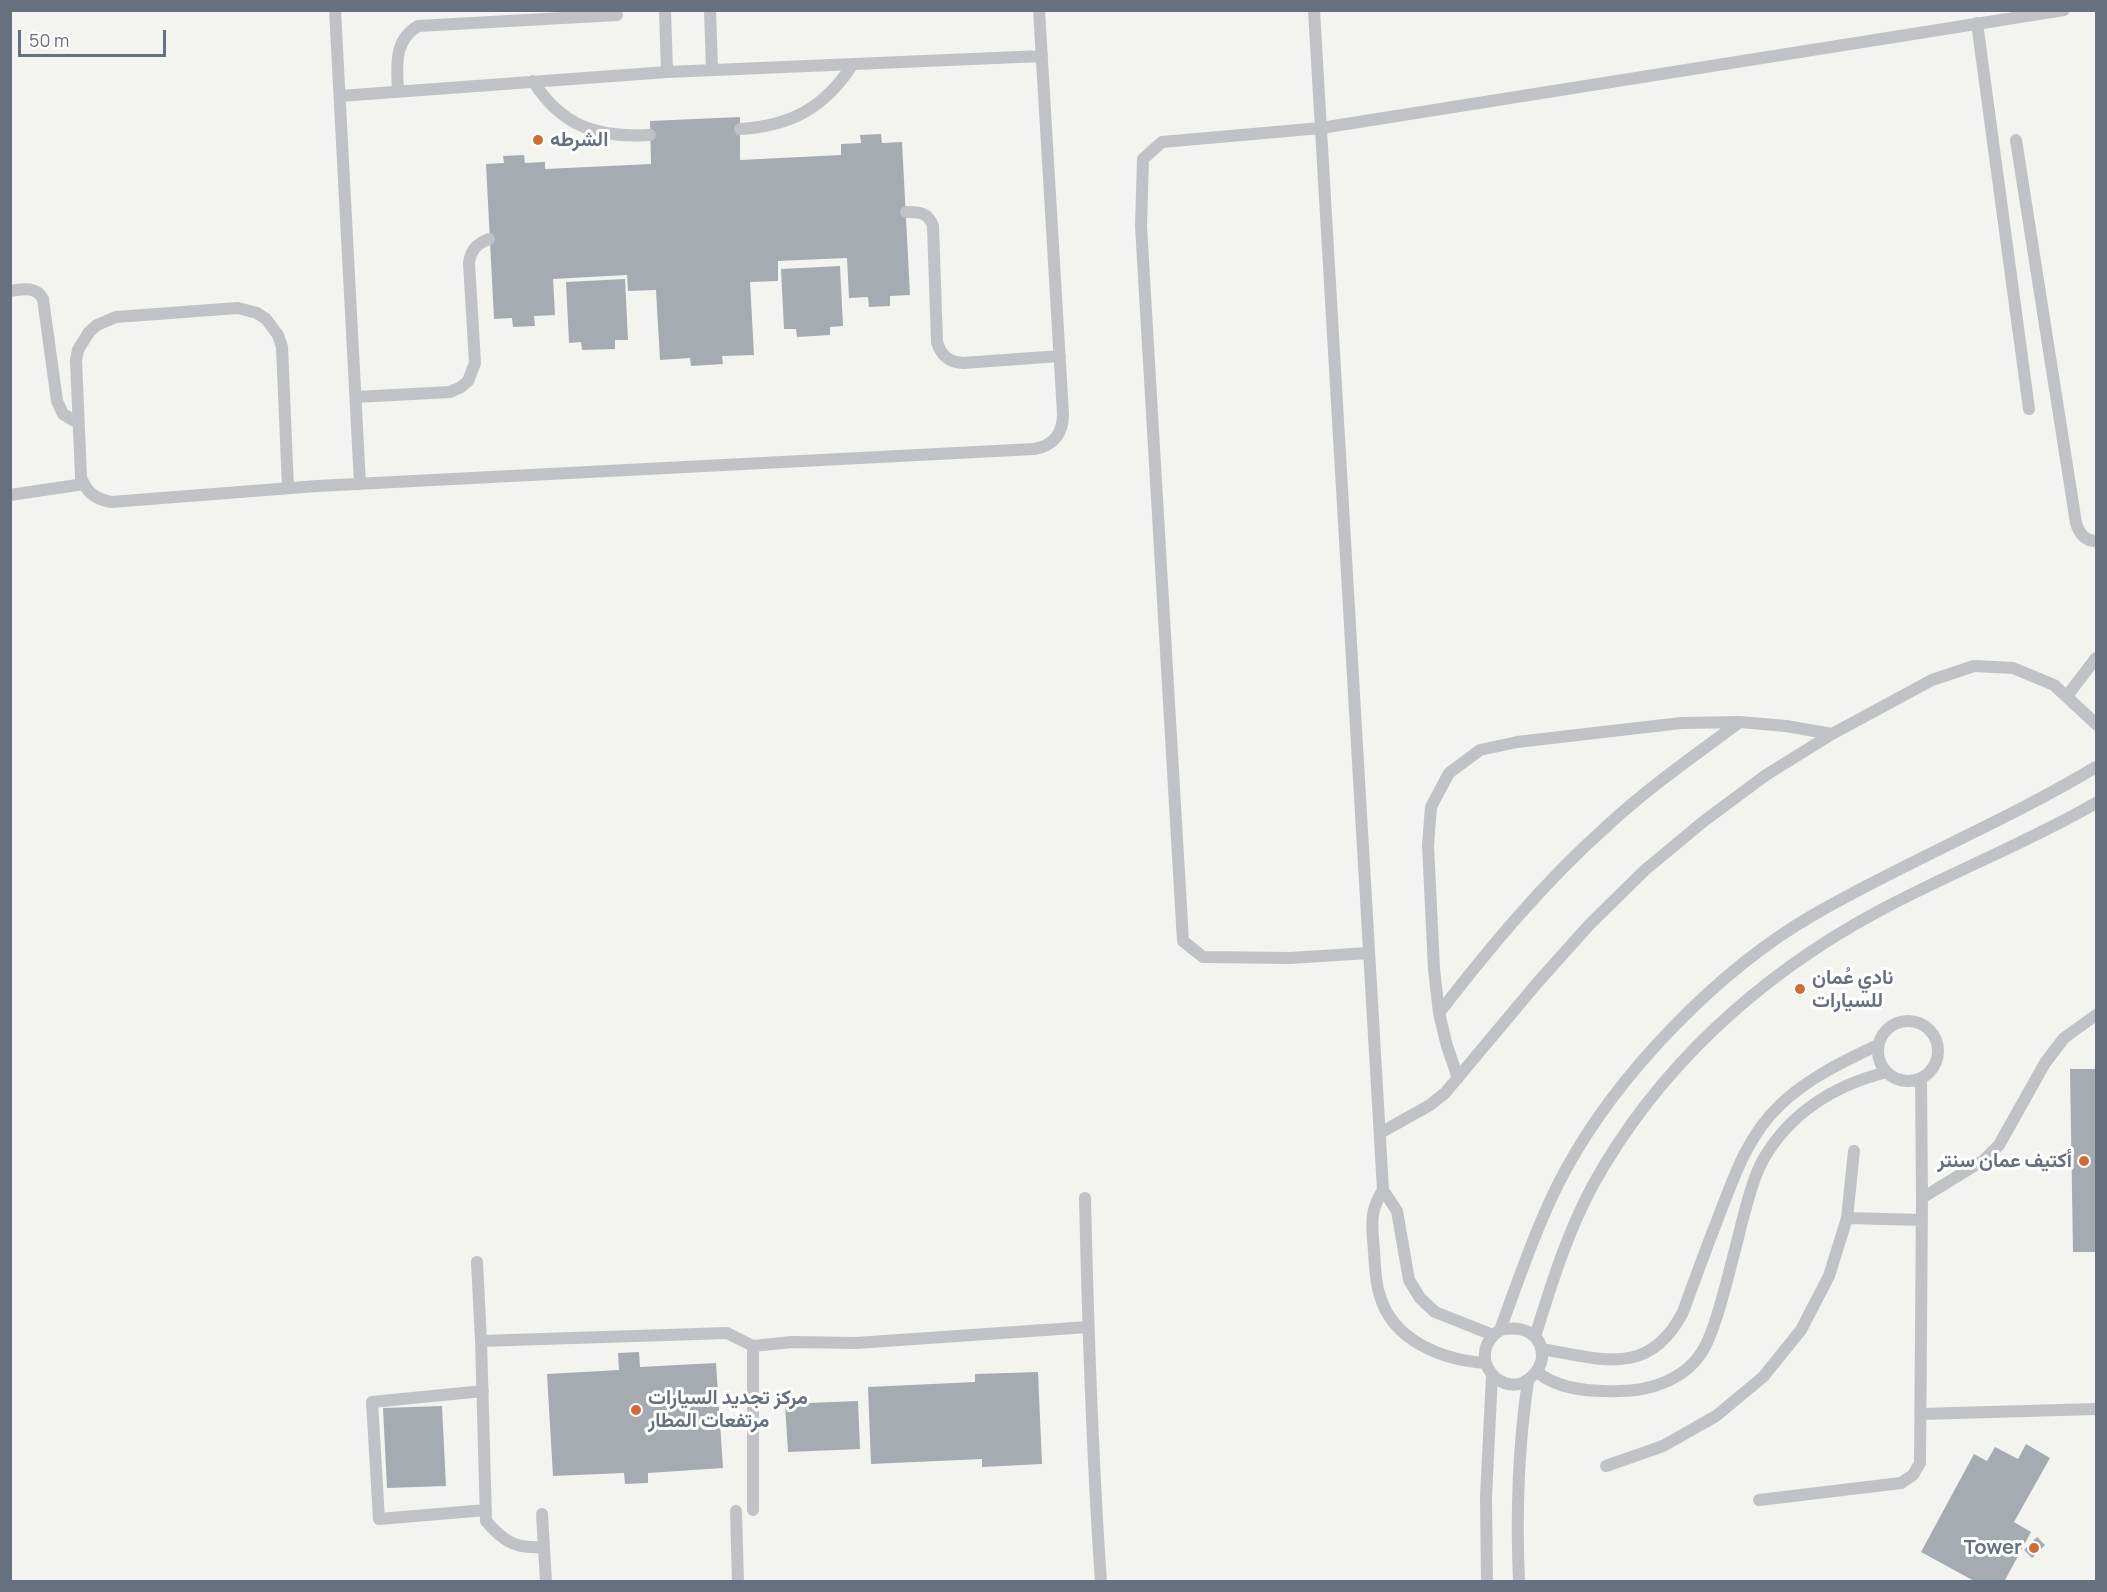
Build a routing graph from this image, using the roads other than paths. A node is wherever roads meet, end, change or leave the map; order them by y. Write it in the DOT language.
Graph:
graph roads {
  1 [pos="336,10"];
  2 [pos="665,10"];
  3 [pos="710,10"];
  4 [pos="1040,10"];
  5 [pos="1314,10"];
  6 [pos="2064,10"];
  7 [pos="617,15"];
  8 [pos="1977,23"];
  9 [pos="1042,56"];
  10 [pos="853,64"];
  11 [pos="712,69"];
  12 [pos="667,72"];
  13 [pos="533,81"];
  14 [pos="398,91"];
  15 [pos="340,96"];
  16 [pos="1321,128"];
  17 [pos="740,129"];
  18 [pos="650,135"];
  19 [pos="2016,140"];
  20 [pos="906,212"];
  21 [pos="489,239"];
  22 [pos="10,291"];
  23 [pos="1060,356"];
  24 [pos="356,397"];
  25 [pos="2029,409"];
  26 [pos="78,423"];
  27 [pos="84,484"];
  28 [pos="360,484"];
  29 [pos="288,489"];
  30 [pos="10,495"];
  31 [pos="2097,541"];
  32 [pos="2097,658"];
  33 [pos="2067,696"];
  34 [pos="1740,722"];
  35 [pos="2097,724"];
  36 [pos="1832,734"];
  37 [pos="2097,767"];
  38 [pos="2097,803"];
  39 [pos="1369,953"];
  40 [pos="1439,1013"];
  41 [pos="2097,1015"];
  42 [pos="1878,1045"];
  43 [pos="1887,1072"];
  44 [pos="1458,1078"];
  45 [pos="1921,1078"];
  46 [pos="1380,1133"];
  47 [pos="1854,1151"];
  48 [pos="1383,1190"];
  49 [pos="1085,1198"];
  50 [pos="1922,1198"];
  51 [pos="1847,1218"];
  52 [pos="1922,1220"];
  53 [pos="477,1262"];
  54 [pos="1088,1327"];
  55 [pos="1496,1333"];
  56 [pos="1535,1337"];
  57 [pos="481,1341"];
  58 [pos="753,1346"];
  59 [pos="1542,1349"];
  60 [pos="1485,1363"];
  61 [pos="1492,1376"];
  62 [pos="1532,1376"];
  63 [pos="483,1391"];
  64 [pos="2097,1409"];
  65 [pos="1921,1414"];
  66 [pos="1606,1466"];
  67 [pos="1759,1500"];
  68 [pos="486,1510"];
  69 [pos="753,1510"];
  70 [pos="736,1511"];
  71 [pos="542,1514"];
  72 [pos="544,1547"];
  73 [pos="546,1581"];
  74 [pos="738,1581"];
  75 [pos="1101,1581"];
  76 [pos="1487,1581"];
  77 [pos="1519,1581"];
  1 -- 15 [label="lane"];
  2 -- 12 [label="lane"];
  3 -- 11 [label="lane"];
  4 -- 9 [label="lane"];
  5 -- 16 [label="lane"];
  6 -- 8 [label="lane"];
  7 -- 14 [label="lane"];
  8 -- 16 [label="lane"];
  8 -- 25 [label="lane"];
  9 -- 10 [label="lane"];
  9 -- 23 [label="lane"];
  10 -- 11 [label="lane"];
  10 -- 17 [label="lane"];
  11 -- 12 [label="lane"];
  12 -- 13 [label="lane"];
  13 -- 14 [label="lane"];
  13 -- 18 [label="lane"];
  14 -- 15 [label="lane"];
  15 -- 24 [label="lane"];
  16 -- 39 [label="lane"];
  16 -- 39 [label="lane"];
  19 -- 31 [label="lane"];
  20 -- 23 [label="lane"];
  21 -- 24 [label="lane"];
  22 -- 26 [label="lane"];
  23 -- 28 [label="lane"];
  24 -- 28 [label="lane"];
  26 -- 27 [label="lane"];
  26 -- 29 [label="lane"];
  27 -- 29 [label="lane"];
  27 -- 30 [label="lane"];
  28 -- 29 [label="lane"];
  32 -- 33 [label="lane"];
  33 -- 35 [label="lane"];
  33 -- 36 [label="lane"];
  34 -- 36 [label="lane"];
  34 -- 40 [label="lane"];
  34 -- 40 [label="lane"];
  36 -- 44 [label="lane"];
  37 -- 55 [label="lane"];
  38 -- 56 [label="lane"];
  39 -- 46 [label="lane"];
  40 -- 44 [label="lane"];
  41 -- 50 [label="lane"];
  42 -- 43 [label="lane"];
  42 -- 45 [label="lane"];
  42 -- 59 [label="lane"];
  43 -- 45 [label="lane"];
  43 -- 62 [label="lane"];
  44 -- 46 [label="lane"];
  45 -- 50 [label="lane"];
  46 -- 48 [label="lane"];
  47 -- 51 [label="lane"];
  48 -- 55 [label="lane"];
  48 -- 60 [label="lane"];
  49 -- 54 [label="lane"];
  50 -- 52 [label="lane"];
  51 -- 52 [label="lane"];
  51 -- 66 [label="lane"];
  52 -- 65 [label="lane"];
  53 -- 57 [label="lane"];
  54 -- 58 [label="lane"];
  54 -- 75 [label="lane"];
  55 -- 56 [label="lane"];
  55 -- 60 [label="lane"];
  56 -- 59 [label="lane"];
  57 -- 58 [label="lane"];
  57 -- 63 [label="lane"];
  58 -- 69 [label="lane"];
  59 -- 62 [label="lane"];
  60 -- 61 [label="lane"];
  61 -- 62 [label="lane"];
  61 -- 76 [label="lane"];
  62 -- 77 [label="lane"];
  63 -- 68 [label="lane"];
  63 -- 68 [label="lane"];
  64 -- 65 [label="lane"];
  65 -- 67 [label="lane"];
  68 -- 72 [label="lane"];
  70 -- 74 [label="lane"];
  71 -- 72 [label="lane"];
  72 -- 73 [label="lane"];
}
